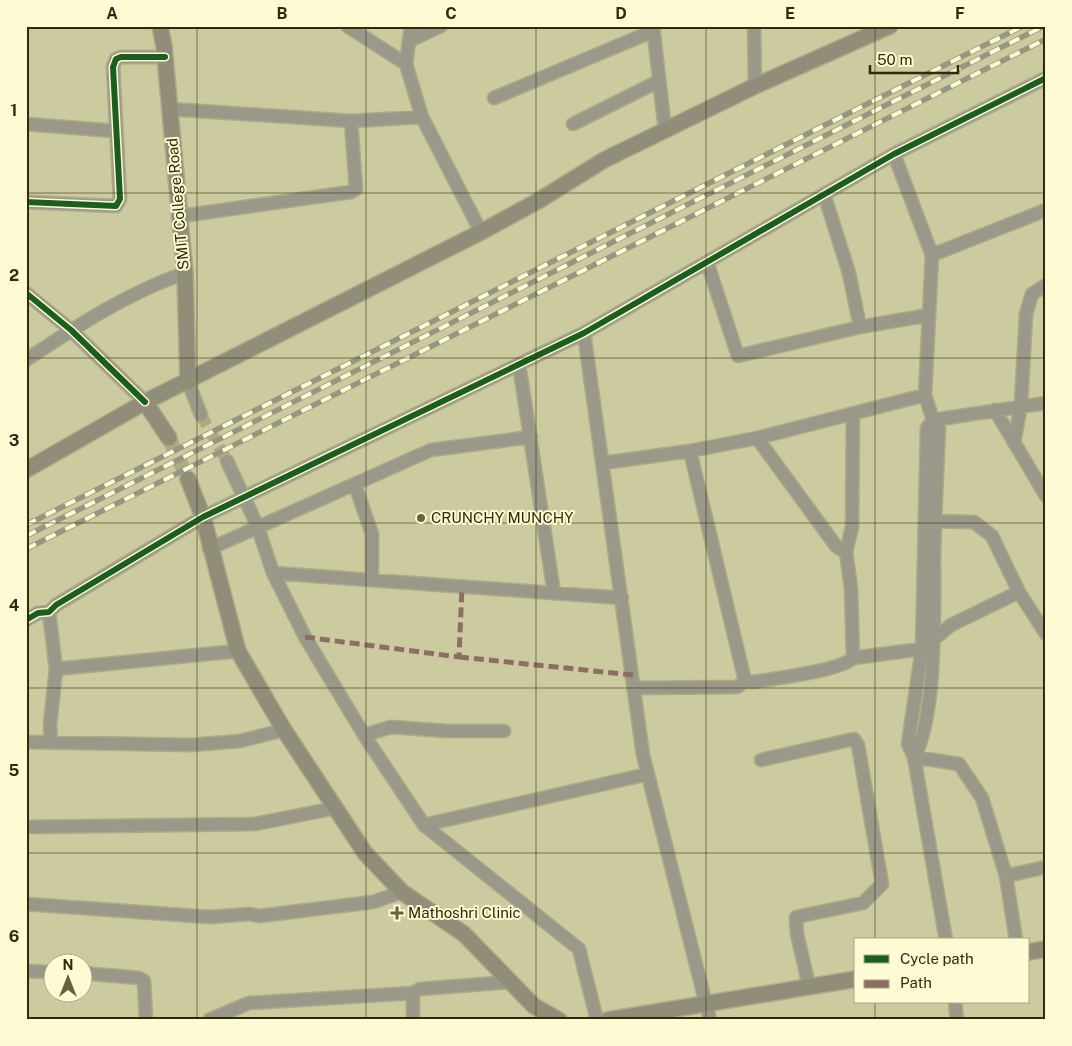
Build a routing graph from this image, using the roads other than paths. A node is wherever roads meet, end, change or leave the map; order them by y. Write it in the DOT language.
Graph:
graph roads {
  1 [pos="160,26"];
  2 [pos="347,26"];
  3 [pos="410,26"];
  4 [pos="441,26"];
  5 [pos="754,26"];
  6 [pos="890,26"];
  7 [pos="653,28"];
  8 [pos="409,41"];
  9 [pos="165,57"];
  10 [pos="406,64"];
  11 [pos="1046,78"];
  12 [pos="659,81"];
  13 [pos="755,86"];
  14 [pos="494,98"];
  15 [pos="169,109"];
  16 [pos="422,117"];
  17 [pos="351,120"];
  18 [pos="26,124"];
  19 [pos="572,124"];
  20 [pos="665,130"];
  21 [pos="115,131"];
  22 [pos="894,154"];
  23 [pos="824,194"];
  24 [pos="26,202"];
  25 [pos="1046,210"];
  26 [pos="181,216"];
  27 [pos="481,232"];
  28 [pos="932,256"];
  29 [pos="707,262"];
  30 [pos="185,273"];
  31 [pos="1046,285"];
  32 [pos="26,293"];
  33 [pos="929,315"];
  34 [pos="860,327"];
  35 [pos="71,330"];
  36 [pos="584,333"];
  37 [pos="26,360"];
  38 [pos="519,364"];
  39 [pos="188,382"];
  40 [pos="925,395"];
  41 [pos="145,402"];
  42 [pos="1046,404"];
  43 [pos="1021,406"];
  44 [pos="995,410"];
  45 [pos="853,414"];
  46 [pos="201,415"];
  47 [pos="933,420"];
  48 [pos="531,437"];
  49 [pos="169,438"];
  50 [pos="757,438"];
  51 [pos="1014,443"];
  52 [pos="690,452"];
  53 [pos="227,461"];
  54 [pos="603,463"];
  55 [pos="26,470"];
  56 [pos="188,479"];
  57 [pos="355,485"];
  58 [pos="244,496"];
  59 [pos="1046,496"];
  60 [pos="203,517"];
  61 [pos="930,521"];
  62 [pos="257,525"];
  63 [pos="209,548"];
  64 [pos="846,552"];
  65 [pos="274,573"];
  66 [pos="372,580"];
  67 [pos="1019,592"];
  68 [pos="554,593"];
  69 [pos="622,598"];
  70 [pos="49,612"];
  71 [pos="26,620"];
  72 [pos="1046,634"];
  73 [pos="933,640"];
  74 [pos="922,649"];
  75 [pos="238,651"];
  76 [pos="853,658"];
  77 [pos="56,670"];
  78 [pos="745,681"];
  79 [pos="634,688"];
  80 [pos="284,730"];
  81 [pos="504,731"];
  82 [pos="364,735"];
  83 [pos="26,742"];
  84 [pos="51,742"];
  85 [pos="914,757"];
  86 [pos="761,760"];
  87 [pos="648,774"];
  88 [pos="336,808"];
  89 [pos="424,825"];
  90 [pos="26,827"];
  91 [pos="1046,867"];
  92 [pos="1006,876"];
  93 [pos="402,892"];
  94 [pos="26,904"];
  95 [pos="946,938"];
  96 [pos="1016,938"];
  97 [pos="1046,950"];
  98 [pos="1030,952"];
  99 [pos="26,971"];
  100 [pos="42,972"];
  101 [pos="92,974"];
  102 [pos="854,979"];
  103 [pos="510,982"];
  104 [pos="809,986"];
  105 [pos="412,993"];
  106 [pos="705,1004"];
  107 [pos="955,1004"];
  108 [pos="650,1016"];
  109 [pos="146,1020"];
  110 [pos="209,1020"];
  111 [pos="413,1020"];
  112 [pos="559,1020"];
  113 [pos="597,1020"];
  114 [pos="608,1020"];
  115 [pos="710,1020"];
  116 [pos="957,1020"];
  1 -- 9 [label="main road, SMIT College Road"];
  2 -- 10 [label="street"];
  3 -- 8 [label="street"];
  4 -- 8 [label="street"];
  5 -- 13 [label="street"];
  6 -- 13 [label="main road"];
  7 -- 12 [label="street"];
  7 -- 14 [label="street"];
  8 -- 10 [label="street"];
  9 -- 15 [label="main road, SMIT College Road"];
  9 -- 21 [label="street"];
  10 -- 16 [label="street"];
  11 -- 22 [label="street"];
  12 -- 19 [label="street"];
  12 -- 20 [label="street"];
  13 -- 20 [label="main road"];
  15 -- 17 [label="street"];
  15 -- 26 [label="main road, SMIT College Road"];
  16 -- 17 [label="street"];
  16 -- 27 [label="street"];
  17 -- 26 [label="street"];
  18 -- 21 [label="street"];
  20 -- 27 [label="main road"];
  21 -- 24 [label="street"];
  22 -- 23 [label="street"];
  22 -- 28 [label="street"];
  23 -- 29 [label="street"];
  23 -- 34 [label="street"];
  25 -- 28 [label="street"];
  26 -- 30 [label="main road, SMIT College Road"];
  27 -- 39 [label="main road"];
  28 -- 33 [label="street"];
  29 -- 34 [label="street"];
  29 -- 36 [label="street"];
  30 -- 35 [label="street"];
  30 -- 39 [label="main road, SMIT College Road"];
  31 -- 43 [label="street"];
  32 -- 35 [label="street"];
  33 -- 34 [label="street"];
  33 -- 40 [label="street"];
  35 -- 37 [label="street"];
  35 -- 41 [label="street"];
  36 -- 38 [label="street"];
  36 -- 54 [label="street"];
  38 -- 48 [label="street"];
  38 -- 58 [label="street"];
  39 -- 41 [label="main road"];
  39 -- 46 [label="street"];
  40 -- 45 [label="street"];
  40 -- 47 [label="street"];
  41 -- 49 [label="main road"];
  41 -- 55 [label="main road"];
  42 -- 43 [label="street"];
  43 -- 44 [label="street"];
  43 -- 51 [label="street"];
  44 -- 47 [label="street"];
  44 -- 51 [label="street"];
  45 -- 50 [label="street"];
  45 -- 64 [label="street"];
  47 -- 61 [label="street"];
  48 -- 57 [label="street"];
  48 -- 68 [label="street"];
  50 -- 52 [label="street"];
  50 -- 64 [label="street"];
  51 -- 59 [label="street"];
  52 -- 54 [label="street"];
  52 -- 78 [label="street"];
  53 -- 58 [label="street"];
  54 -- 69 [label="street"];
  56 -- 60 [label="main road"];
  57 -- 62 [label="street"];
  57 -- 66 [label="street"];
  58 -- 60 [label="street"];
  58 -- 62 [label="street"];
  60 -- 63 [label="main road"];
  60 -- 70 [label="street"];
  61 -- 67 [label="street"];
  61 -- 73 [label="street"];
  61 -- 74 [label="street"];
  62 -- 63 [label="street"];
  62 -- 65 [label="street"];
  63 -- 75 [label="main road"];
  64 -- 76 [label="street"];
  65 -- 66 [label="street"];
  65 -- 82 [label="street"];
  66 -- 68 [label="street"];
  67 -- 72 [label="street"];
  67 -- 73 [label="street"];
  68 -- 69 [label="street"];
  69 -- 79 [label="street"];
  70 -- 71 [label="street"];
  70 -- 77 [label="street"];
  73 -- 74 [label="street"];
  73 -- 85 [label="street"];
  74 -- 76 [label="street"];
  74 -- 85 [label="street"];
  75 -- 77 [label="street"];
  75 -- 80 [label="main road"];
  76 -- 78 [label="street"];
  77 -- 84 [label="street"];
  78 -- 79 [label="street"];
  79 -- 87 [label="street"];
  80 -- 84 [label="street"];
  80 -- 88 [label="main road"];
  81 -- 82 [label="street"];
  82 -- 89 [label="street"];
  83 -- 84 [label="street"];
  85 -- 92 [label="street"];
  85 -- 95 [label="street"];
  86 -- 104 [label="street"];
  87 -- 89 [label="street"];
  87 -- 106 [label="street"];
  88 -- 90 [label="street"];
  88 -- 93 [label="main road"];
  89 -- 113 [label="street"];
  91 -- 92 [label="street"];
  92 -- 96 [label="street"];
  93 -- 94 [label="street"];
  93 -- 103 [label="main road"];
  97 -- 98 [label="main road"];
  99 -- 100 [label="street"];
  101 -- 109 [label="street"];
  102 -- 104 [label="main road"];
  103 -- 105 [label="street"];
  103 -- 112 [label="main road"];
  104 -- 106 [label="main road"];
  105 -- 110 [label="street"];
  105 -- 111 [label="street"];
  106 -- 108 [label="main road"];
  106 -- 115 [label="street"];
  107 -- 116 [label="street"];
  108 -- 114 [label="main road"];
}
